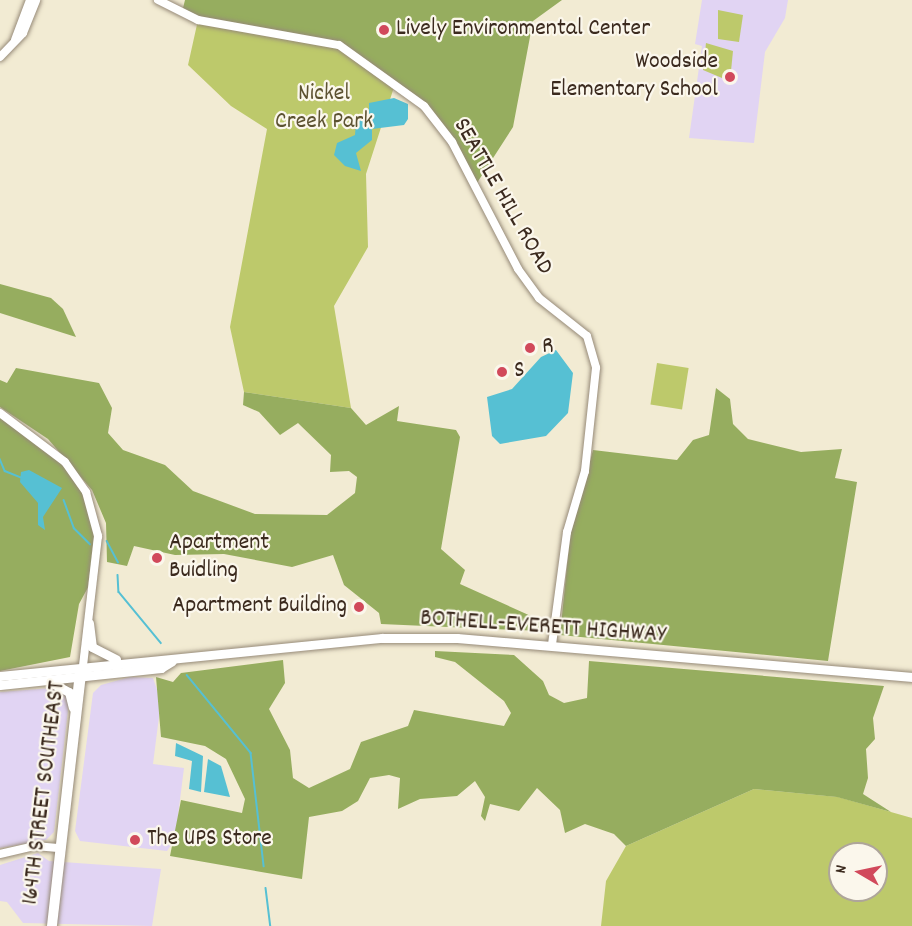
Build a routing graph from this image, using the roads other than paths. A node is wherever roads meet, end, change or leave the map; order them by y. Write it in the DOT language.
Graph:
graph roads {
  1 [pos="30,0"];
  2 [pos="36,0"];
  3 [pos="158,0"];
  4 [pos="15,40"];
  5 [pos="0,57"];
  6 [pos="0,413"];
  7 [pos="89,623"];
  8 [pos="552,645"];
  9 [pos="127,661"];
  10 [pos="172,661"];
  11 [pos="83,665"];
  12 [pos="0,676"];
  13 [pos="81,677"];
  14 [pos="912,677"];
  15 [pos="45,680"];
  16 [pos="0,685"];
  17 [pos="73,708"];
  18 [pos="58,848"];
  19 [pos="0,854"];
  20 [pos="52,926"];
  1 -- 4 [label="street"];
  2 -- 4 [label="street"];
  3 -- 8 [label="street, SEATTLE HILL ROAD"];
  4 -- 5 [label="street"];
  6 -- 7 [label="street"];
  7 -- 9 [label="main road"];
  7 -- 11 [label="street"];
  8 -- 10 [label="main road, BOTHELL-EVERETT HIGHWAY"];
  8 -- 14 [label="main road, BOTHELL-EVERETT HIGHWAY"];
  9 -- 10 [label="main road, BOTHELL-EVERETT HIGHWAY"];
  9 -- 11 [label="main road, BOTHELL-EVERETT HIGHWAY"];
  10 -- 13 [label="main road, BOTHELL-EVERETT HIGHWAY"];
  11 -- 12 [label="main road, BOTHELL-EVERETT HIGHWAY"];
  11 -- 13 [label="street"];
  13 -- 15 [label="main road, BOTHELL-EVERETT HIGHWAY"];
  13 -- 17 [label="street, 164TH STREET SOUTHEAST"];
  13 -- 20 [label="street, 164TH STREET SOUTHEAST"];
  15 -- 16 [label="main road, BOTHELL-EVERETT HIGHWAY"];
  15 -- 17 [label="main road"];
  17 -- 18 [label="street, 164TH STREET SOUTHEAST"];
  18 -- 19 [label="street"];
  18 -- 20 [label="street, 164TH STREET SOUTHEAST"];
}
